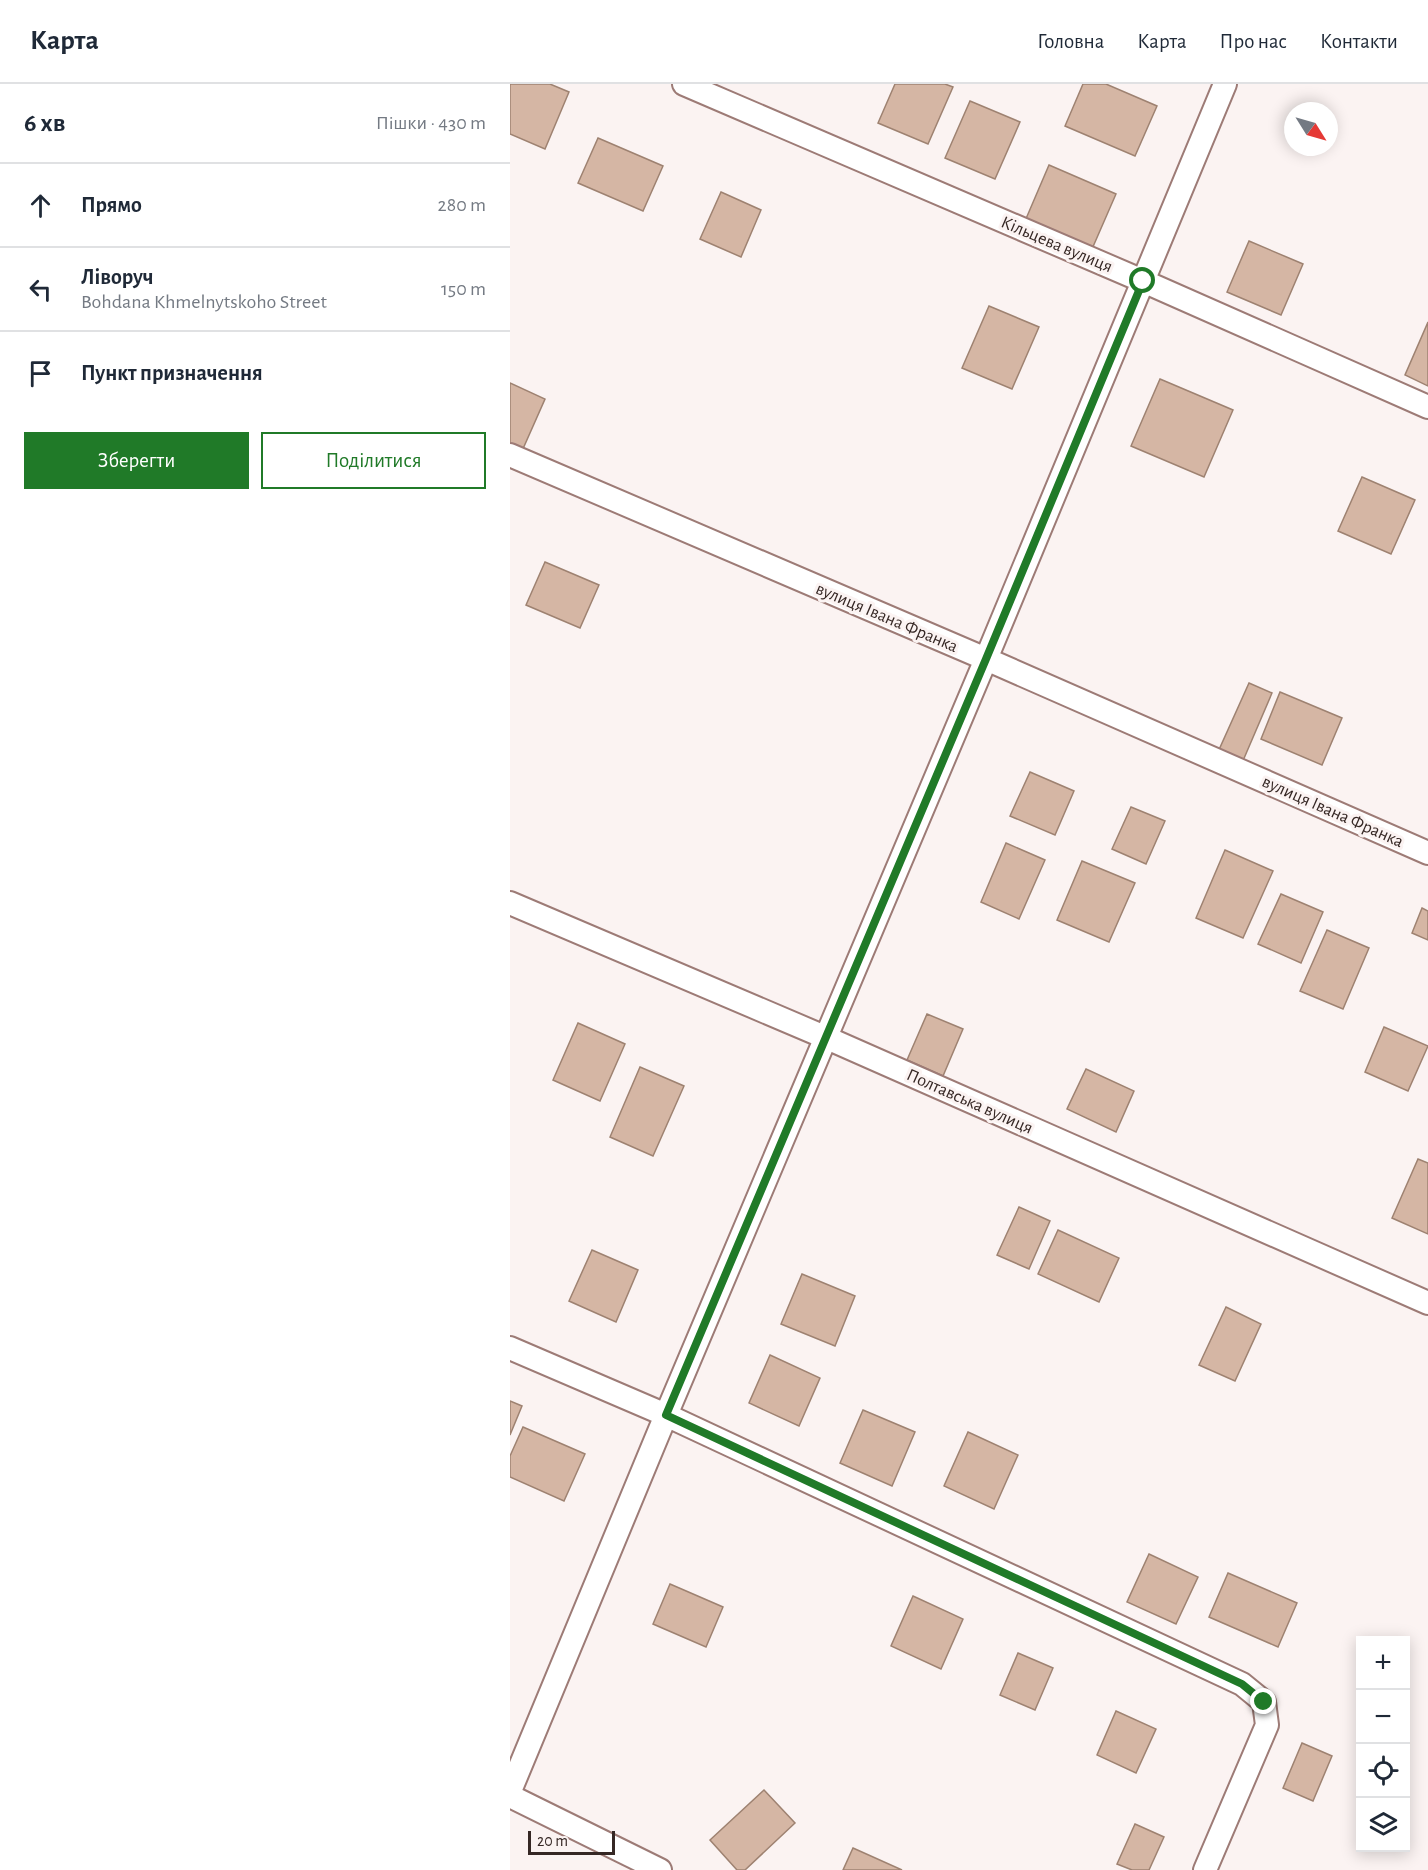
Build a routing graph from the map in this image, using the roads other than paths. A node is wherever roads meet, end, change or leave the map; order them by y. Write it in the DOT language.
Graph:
graph roads {
  1 [pos="684,84"];
  2 [pos="1225,84"];
  3 [pos="1143,281"];
  4 [pos="1428,407"];
  5 [pos="510,455"];
  6 [pos="986,659"];
  7 [pos="1428,853"];
  8 [pos="510,903"];
  9 [pos="827,1038"];
  10 [pos="1428,1303"];
  11 [pos="510,1348"];
  12 [pos="666,1415"];
  13 [pos="510,1791"];
  14 [pos="510,1796"];
  15 [pos="660,1870"];
  16 [pos="1205,1870"];
  1 -- 3 [label="street, Кільцева вулиця"];
  2 -- 3 [label="street"];
  3 -- 4 [label="street, Кільцева вулиця"];
  3 -- 6 [label="street"];
  5 -- 6 [label="street, вулиця Івана Франка"];
  6 -- 7 [label="street, вулиця Івана Франка"];
  6 -- 9 [label="street"];
  8 -- 9 [label="street, Полтавська вулиця"];
  9 -- 10 [label="street, Полтавська вулиця"];
  9 -- 12 [label="street"];
  11 -- 12 [label="street"];
  12 -- 13 [label="street"];
  12 -- 16 [label="street"];
  14 -- 15 [label="street"];
}
